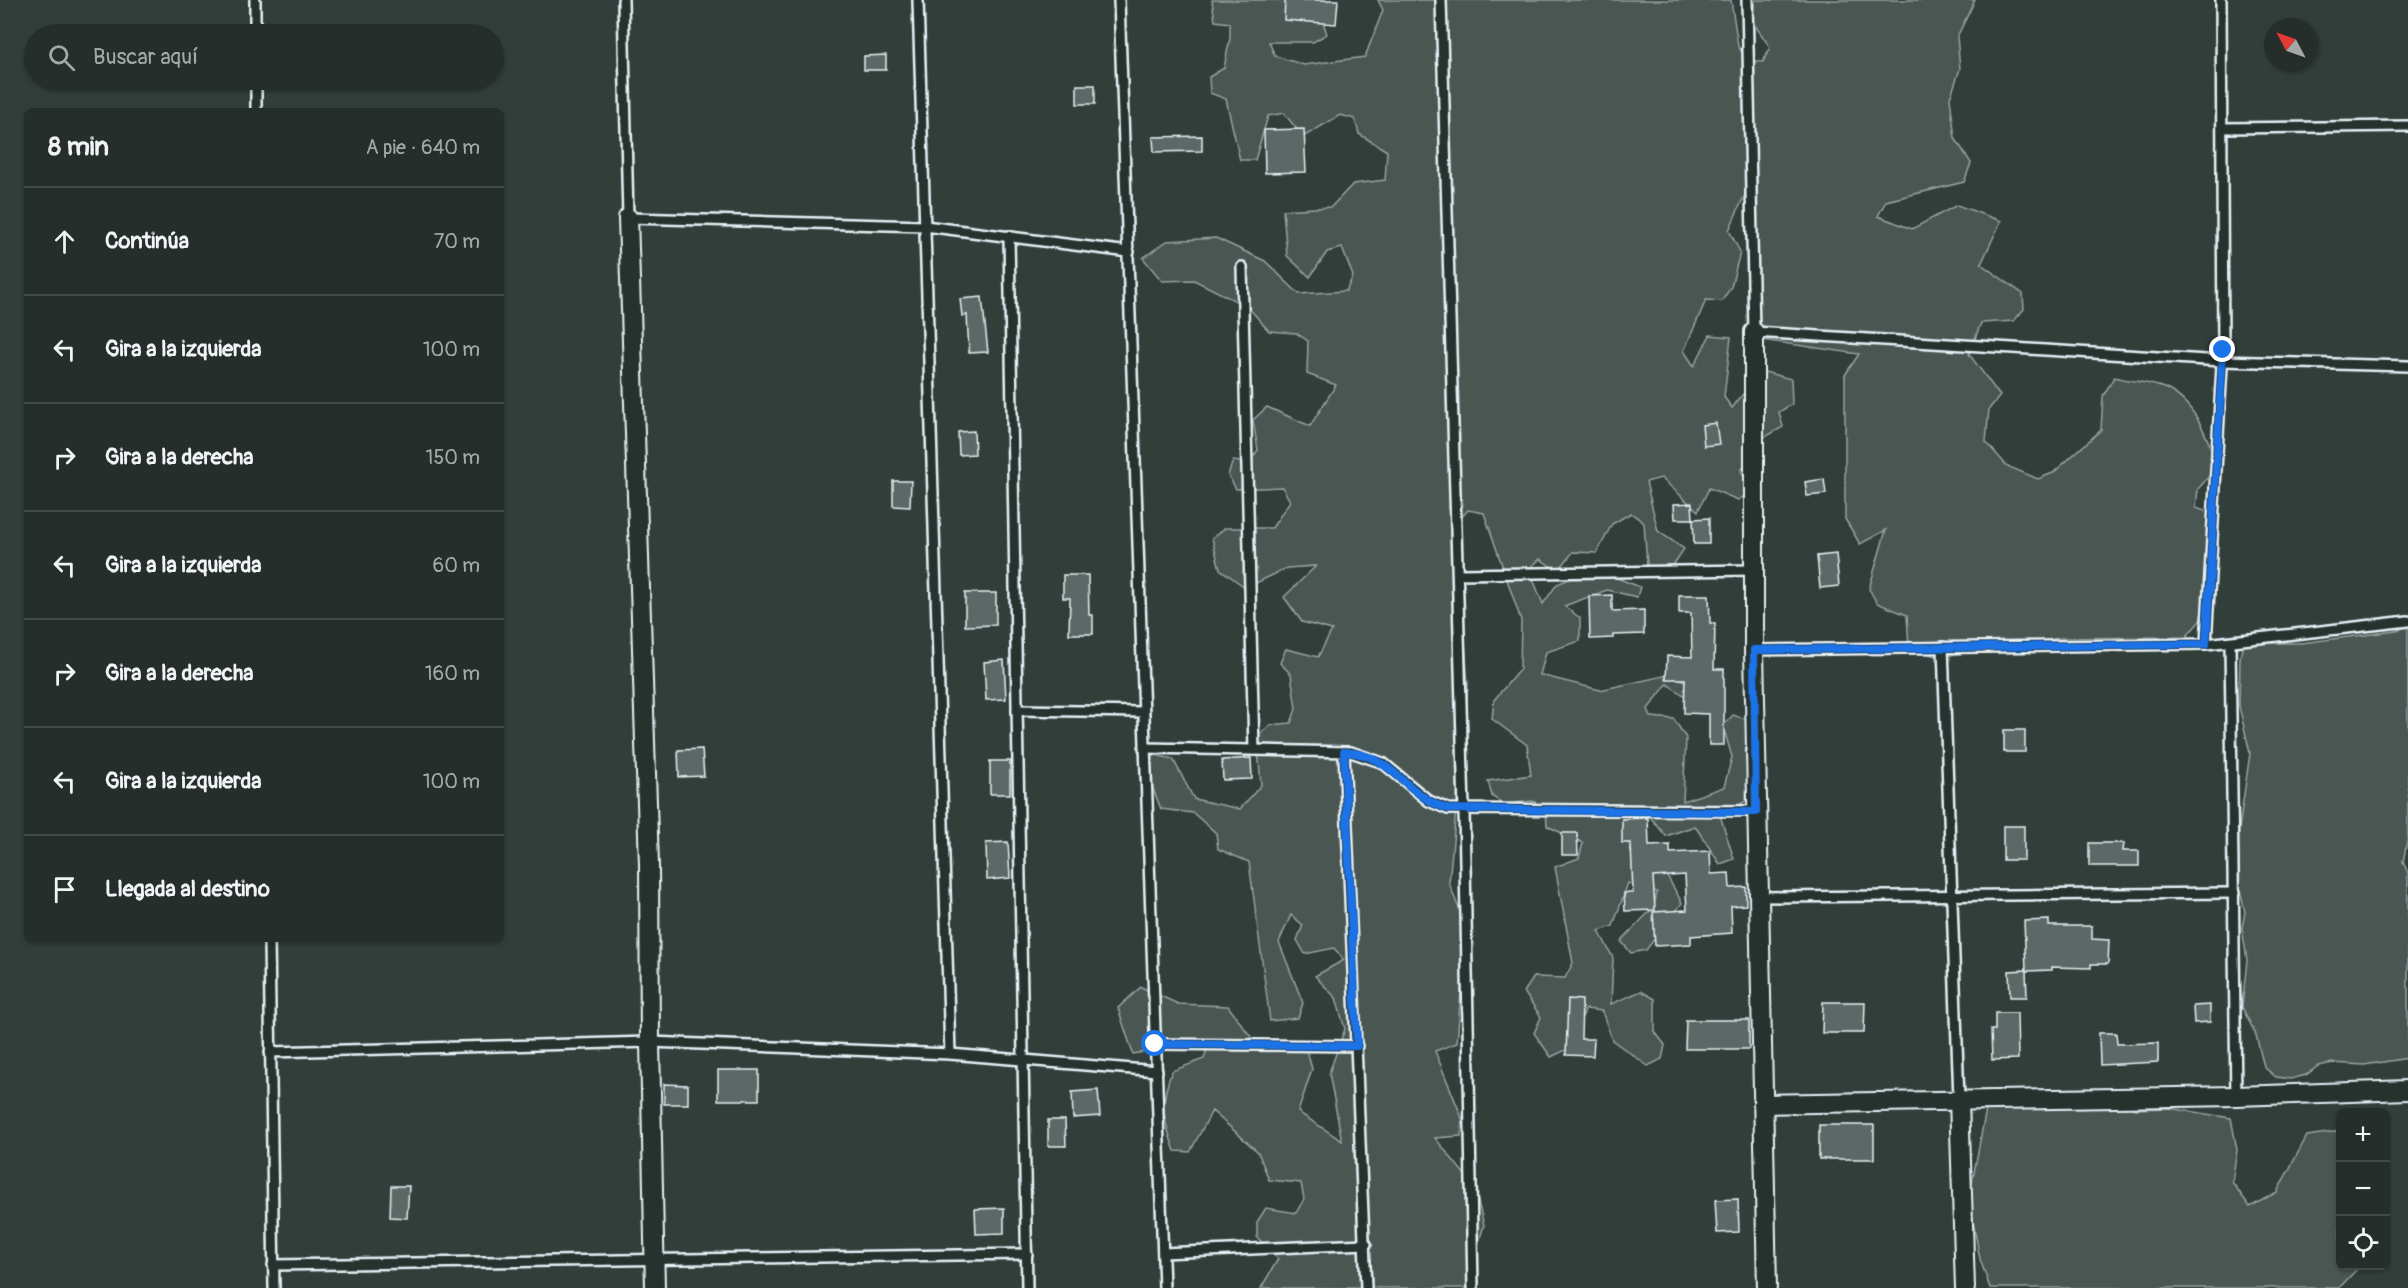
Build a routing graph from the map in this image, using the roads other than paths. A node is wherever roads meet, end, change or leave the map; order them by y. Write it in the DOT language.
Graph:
graph roads {
  1 [pos="255,0"];
  2 [pos="623,0"];
  3 [pos="918,0"];
  4 [pos="1119,0"];
  5 [pos="1441,0"];
  6 [pos="1748,0"];
  7 [pos="2221,0"];
  8 [pos="255,24"];
  9 [pos="256,90"];
  10 [pos="256,108"];
  11 [pos="2408,126"];
  12 [pos="2223,128"];
  13 [pos="628,218"];
  14 [pos="925,226"];
  15 [pos="1009,236"];
  16 [pos="1129,252"];
  17 [pos="1242,267"];
  18 [pos="1754,332"];
  19 [pos="2222,361"];
  20 [pos="2408,366"];
  21 [pos="1754,570"];
  22 [pos="1458,574"];
  23 [pos="2408,621"];
  24 [pos="2230,642"];
  25 [pos="2206,644"];
  26 [pos="1943,647"];
  27 [pos="1754,650"];
  28 [pos="1017,710"];
  29 [pos="1143,712"];
  30 [pos="1144,748"];
  31 [pos="1254,750"];
  32 [pos="1344,752"];
  33 [pos="1464,810"];
  34 [pos="1756,812"];
  35 [pos="2234,893"];
  36 [pos="1952,895"];
  37 [pos="1759,897"];
  38 [pos="269,942"];
  39 [pos="650,1042"];
  40 [pos="1155,1044"];
  41 [pos="1357,1046"];
  42 [pos="270,1052"];
  43 [pos="950,1054"];
  44 [pos="1023,1060"];
  45 [pos="1157,1071"];
  46 [pos="2408,1090"];
  47 [pos="2236,1095"];
  48 [pos="1959,1099"];
  49 [pos="1763,1104"];
  50 [pos="1365,1244"];
  51 [pos="1163,1253"];
  52 [pos="1027,1254"];
  53 [pos="654,1260"];
  54 [pos="273,1265"];
  55 [pos="274,1288"];
  56 [pos="655,1288"];
  57 [pos="1027,1288"];
  58 [pos="1164,1288"];
  59 [pos="1366,1288"];
  60 [pos="1473,1288"];
  61 [pos="1767,1288"];
  62 [pos="1965,1288"];
  1 -- 8 [label="lane"];
  2 -- 13 [label="lane"];
  3 -- 14 [label="lane"];
  4 -- 16 [label="lane"];
  5 -- 22 [label="lane"];
  6 -- 18 [label="lane"];
  7 -- 12 [label="lane"];
  9 -- 10 [label="lane"];
  11 -- 12 [label="lane"];
  12 -- 19 [label="lane"];
  13 -- 14 [label="lane"];
  13 -- 39 [label="street"];
  14 -- 15 [label="lane"];
  14 -- 43 [label="lane"];
  15 -- 16 [label="lane"];
  15 -- 28 [label="lane"];
  16 -- 29 [label="lane"];
  17 -- 31 [label="lane"];
  18 -- 19 [label="lane"];
  18 -- 21 [label="street"];
  19 -- 20 [label="lane"];
  19 -- 25 [label="lane"];
  21 -- 22 [label="lane"];
  21 -- 27 [label="street"];
  22 -- 33 [label="lane"];
  23 -- 24 [label="lane"];
  24 -- 25 [label="lane"];
  24 -- 35 [label="lane"];
  25 -- 26 [label="lane"];
  26 -- 27 [label="lane"];
  26 -- 36 [label="lane"];
  27 -- 34 [label="street"];
  28 -- 29 [label="lane"];
  28 -- 44 [label="lane"];
  29 -- 30 [label="lane"];
  30 -- 31 [label="lane"];
  30 -- 40 [label="lane"];
  31 -- 32 [label="lane"];
  32 -- 33 [label="lane"];
  32 -- 41 [label="lane"];
  33 -- 34 [label="lane"];
  33 -- 60 [label="lane"];
  34 -- 37 [label="street"];
  35 -- 36 [label="lane"];
  35 -- 47 [label="lane"];
  36 -- 37 [label="lane"];
  36 -- 48 [label="lane"];
  37 -- 49 [label="street"];
  38 -- 42 [label="lane"];
  39 -- 42 [label="lane"];
  39 -- 43 [label="lane"];
  39 -- 53 [label="street"];
  40 -- 41 [label="lane"];
  40 -- 45 [label="lane"];
  41 -- 50 [label="lane"];
  42 -- 54 [label="lane"];
  43 -- 44 [label="lane"];
  44 -- 45 [label="lane"];
  44 -- 52 [label="lane"];
  45 -- 51 [label="lane"];
  46 -- 47 [label="street"];
  47 -- 48 [label="street"];
  48 -- 49 [label="street"];
  48 -- 62 [label="street"];
  49 -- 61 [label="street"];
  50 -- 51 [label="lane"];
  50 -- 59 [label="lane"];
  51 -- 58 [label="lane"];
  52 -- 53 [label="lane"];
  52 -- 57 [label="lane"];
  53 -- 54 [label="lane"];
  53 -- 56 [label="street"];
  54 -- 55 [label="lane"];
}
